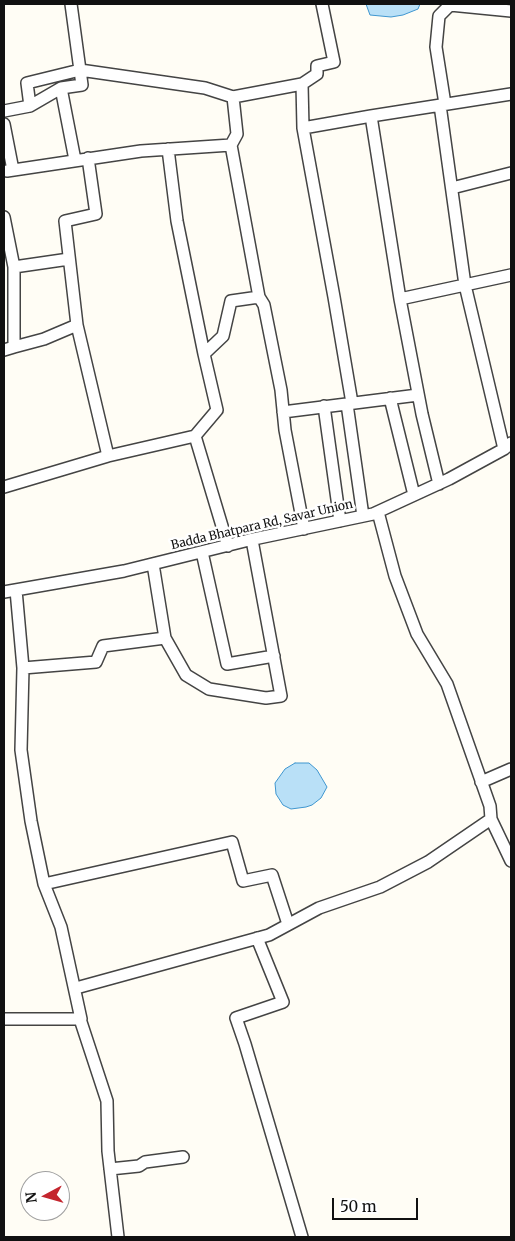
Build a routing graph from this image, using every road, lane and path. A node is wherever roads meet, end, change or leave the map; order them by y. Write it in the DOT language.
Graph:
graph roads {
  1 [pos="71,4"];
  2 [pos="322,4"];
  3 [pos="473,6"];
  4 [pos="511,10"];
  5 [pos="80,70"];
  6 [pos="302,84"];
  7 [pos="61,88"];
  8 [pos="511,94"];
  9 [pos="233,97"];
  10 [pos="443,104"];
  11 [pos="30,106"];
  12 [pos="4,111"];
  13 [pos="371,116"];
  14 [pos="4,124"];
  15 [pos="303,128"];
  16 [pos="230,145"];
  17 [pos="168,149"];
  18 [pos="88,158"];
  19 [pos="74,160"];
  20 [pos="511,173"];
  21 [pos="452,188"];
  22 [pos="4,217"];
  23 [pos="69,259"];
  24 [pos="14,268"];
  25 [pos="511,275"];
  26 [pos="499,278"];
  27 [pos="511,283"];
  28 [pos="464,285"];
  29 [pos="260,297"];
  30 [pos="400,300"];
  31 [pos="77,325"];
  32 [pos="9,348"];
  33 [pos="204,354"];
  34 [pos="418,395"];
  35 [pos="390,398"];
  36 [pos="349,403"];
  37 [pos="324,406"];
  38 [pos="283,412"];
  39 [pos="195,436"];
  40 [pos="507,446"];
  41 [pos="108,456"];
  42 [pos="439,484"];
  43 [pos="4,488"];
  44 [pos="414,495"];
  45 [pos="378,512"];
  46 [pos="362,516"];
  47 [pos="340,521"];
  48 [pos="304,529"];
  49 [pos="252,540"];
  50 [pos="228,546"];
  51 [pos="202,552"];
  52 [pos="154,564"];
  53 [pos="16,590"];
  54 [pos="4,592"];
  55 [pos="164,638"];
  56 [pos="274,656"];
  57 [pos="22,668"];
  58 [pos="511,770"];
  59 [pos="481,782"];
  60 [pos="491,819"];
  61 [pos="511,861"];
  62 [pos="44,884"];
  63 [pos="288,924"];
  64 [pos="257,938"];
  65 [pos="76,988"];
  66 [pos="4,1019"];
  67 [pos="80,1019"];
  68 [pos="182,1157"];
  69 [pos="110,1169"];
  70 [pos="118,1237"];
  71 [pos="302,1237"];
  1 -- 5 [label="street"];
  2 -- 6 [label="street"];
  3 -- 4 [label="street"];
  3 -- 10 [label="street"];
  5 -- 7 [label="street"];
  5 -- 9 [label="street"];
  5 -- 11 [label="street"];
  6 -- 9 [label="street"];
  6 -- 15 [label="street"];
  7 -- 11 [label="street"];
  7 -- 19 [label="street"];
  8 -- 10 [label="street"];
  9 -- 16 [label="street"];
  10 -- 13 [label="street"];
  10 -- 21 [label="street"];
  11 -- 12 [label="street"];
  13 -- 15 [label="street"];
  13 -- 30 [label="street"];
  14 -- 19 [label="street"];
  15 -- 36 [label="street"];
  16 -- 17 [label="street"];
  16 -- 29 [label="street"];
  17 -- 18 [label="street"];
  17 -- 33 [label="street"];
  18 -- 19 [label="street"];
  18 -- 23 [label="street"];
  20 -- 21 [label="street"];
  21 -- 28 [label="street"];
  22 -- 24 [label="street"];
  23 -- 24 [label="street"];
  23 -- 31 [label="street"];
  24 -- 32 [label="street"];
  25 -- 26 [label="street"];
  26 -- 27 [label="street"];
  26 -- 28 [label="street"];
  28 -- 30 [label="street"];
  28 -- 40 [label="street"];
  29 -- 33 [label="street"];
  29 -- 38 [label="street"];
  30 -- 34 [label="street"];
  31 -- 32 [label="street"];
  31 -- 41 [label="street"];
  33 -- 39 [label="street"];
  34 -- 35 [label="street"];
  34 -- 42 [label="street"];
  35 -- 36 [label="street"];
  35 -- 44 [label="street"];
  36 -- 37 [label="street"];
  36 -- 46 [label="street"];
  37 -- 38 [label="street"];
  37 -- 47 [label="street"];
  38 -- 48 [label="street"];
  39 -- 41 [label="street"];
  39 -- 50 [label="street"];
  40 -- 42 [label="street, Badda Bhatpara Rd, Savar Union"];
  41 -- 43 [label="street"];
  42 -- 44 [label="street, Badda Bhatpara Rd, Savar Union"];
  44 -- 45 [label="street, Badda Bhatpara Rd, Savar Union"];
  45 -- 46 [label="street, Badda Bhatpara Rd, Savar Union"];
  45 -- 59 [label="street"];
  46 -- 47 [label="street, Badda Bhatpara Rd, Savar Union"];
  47 -- 48 [label="street, Badda Bhatpara Rd, Savar Union"];
  48 -- 49 [label="street, Badda Bhatpara Rd, Savar Union"];
  49 -- 50 [label="street, Badda Bhatpara Rd, Savar Union"];
  49 -- 56 [label="street"];
  50 -- 51 [label="street, Badda Bhatpara Rd, Savar Union"];
  51 -- 52 [label="street, Badda Bhatpara Rd, Savar Union"];
  51 -- 56 [label="street"];
  52 -- 53 [label="street, Badda Bhatpara Rd, Savar Union"];
  52 -- 55 [label="street"];
  53 -- 54 [label="street, Badda Bhatpara Rd, Savar Union"];
  53 -- 57 [label="street"];
  55 -- 56 [label="street"];
  55 -- 57 [label="street"];
  57 -- 62 [label="street"];
  58 -- 59 [label="street"];
  59 -- 60 [label="street"];
  60 -- 61 [label="street"];
  60 -- 63 [label="street"];
  62 -- 63 [label="street"];
  62 -- 65 [label="street"];
  63 -- 64 [label="street"];
  64 -- 65 [label="street"];
  64 -- 71 [label="street"];
  65 -- 67 [label="street"];
  66 -- 67 [label="street"];
  67 -- 69 [label="street"];
  68 -- 69 [label="street"];
  69 -- 70 [label="street"];
}
